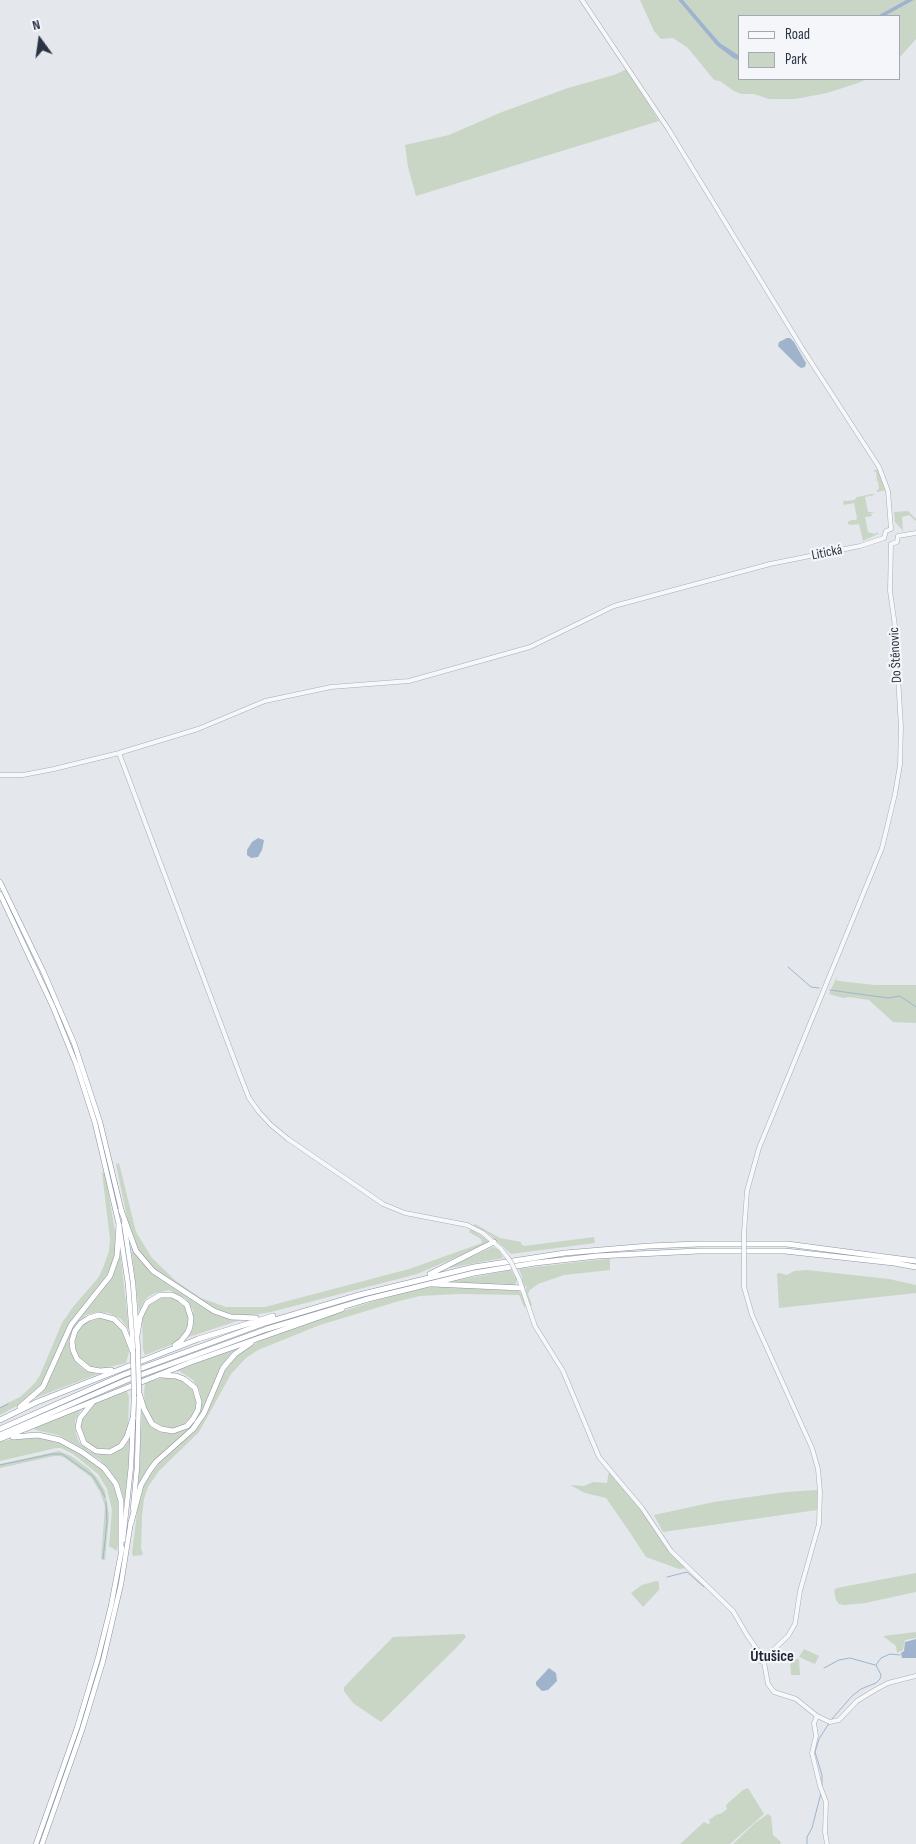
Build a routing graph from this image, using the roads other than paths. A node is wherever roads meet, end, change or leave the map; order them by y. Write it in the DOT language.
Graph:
graph roads {
  1 [pos="582,0"];
  2 [pos="891,529"];
  3 [pos="916,533"];
  4 [pos="898,536"];
  5 [pos="884,538"];
  6 [pos="891,544"];
  7 [pos="119,753"];
  8 [pos="0,775"];
  9 [pos="0,882"];
  10 [pos="0,894"];
  11 [pos="121,1210"];
  12 [pos="119,1224"];
  13 [pos="494,1242"];
  14 [pos="916,1260"];
  15 [pos="916,1267"];
  16 [pos="425,1277"];
  17 [pos="427,1283"];
  18 [pos="522,1288"];
  19 [pos="368,1298"];
  20 [pos="311,1309"];
  21 [pos="273,1316"];
  22 [pos="291,1326"];
  23 [pos="137,1335"];
  24 [pos="168,1350"];
  25 [pos="135,1351"];
  26 [pos="122,1368"];
  27 [pos="153,1377"];
  28 [pos="139,1393"];
  29 [pos="101,1398"];
  30 [pos="7,1416"];
  31 [pos="133,1418"];
  32 [pos="0,1420"];
  33 [pos="0,1429"];
  34 [pos="0,1435"];
  35 [pos="0,1439"];
  36 [pos="131,1523"];
  37 [pos="124,1552"];
  38 [pos="123,1561"];
  39 [pos="761,1655"];
  40 [pos="767,1656"];
  41 [pos="764,1662"];
  42 [pos="916,1676"];
  43 [pos="816,1716"];
  44 [pos="36,1844"];
  45 [pos="42,1844"];
  46 [pos="827,1844"];
  1 -- 2 [label="street"];
  2 -- 4 [label="street"];
  2 -- 5 [label="street"];
  3 -- 4 [label="street"];
  4 -- 6 [label="street"];
  5 -- 6 [label="street"];
  5 -- 7 [label="street, Litická"];
  6 -- 40 [label="street, Do Štěnovic, bridge"];
  7 -- 8 [label="street, Litická"];
  7 -- 13 [label="street"];
  9 -- 11 [label="highway"];
  10 -- 12 [label="highway"];
  11 -- 21 [label="highway"];
  11 -- 23 [label="highway"];
  12 -- 25 [label="highway"];
  12 -- 30 [label="highway"];
  13 -- 16 [label="highway"];
  13 -- 18 [label="street, bridge"];
  14 -- 16 [label="highway"];
  15 -- 17 [label="highway"];
  16 -- 20 [label="highway"];
  17 -- 18 [label="highway"];
  17 -- 19 [label="highway"];
  18 -- 39 [label="street"];
  19 -- 22 [label="highway"];
  19 -- 34 [label="highway"];
  20 -- 21 [label="highway"];
  20 -- 33 [label="highway"];
  21 -- 24 [label="highway"];
  22 -- 27 [label="highway"];
  22 -- 36 [label="highway"];
  23 -- 24 [label="highway"];
  23 -- 25 [label="highway"];
  24 -- 26 [label="highway"];
  25 -- 26 [label="highway"];
  25 -- 28 [label="highway, bridge"];
  25 -- 31 [label="highway, bridge"];
  26 -- 30 [label="highway"];
  27 -- 28 [label="highway"];
  27 -- 29 [label="highway"];
  28 -- 36 [label="highway"];
  29 -- 31 [label="highway"];
  29 -- 35 [label="highway"];
  30 -- 32 [label="highway"];
  31 -- 37 [label="highway"];
  35 -- 37 [label="highway"];
  36 -- 37 [label="highway"];
  37 -- 38 [label="highway"];
  38 -- 44 [label="highway"];
  38 -- 45 [label="highway"];
  39 -- 40 [label="street"];
  39 -- 41 [label="street"];
  40 -- 41 [label="street, Do Štěnovic"];
  41 -- 43 [label="street"];
  42 -- 43 [label="street"];
  43 -- 46 [label="street"];
}
